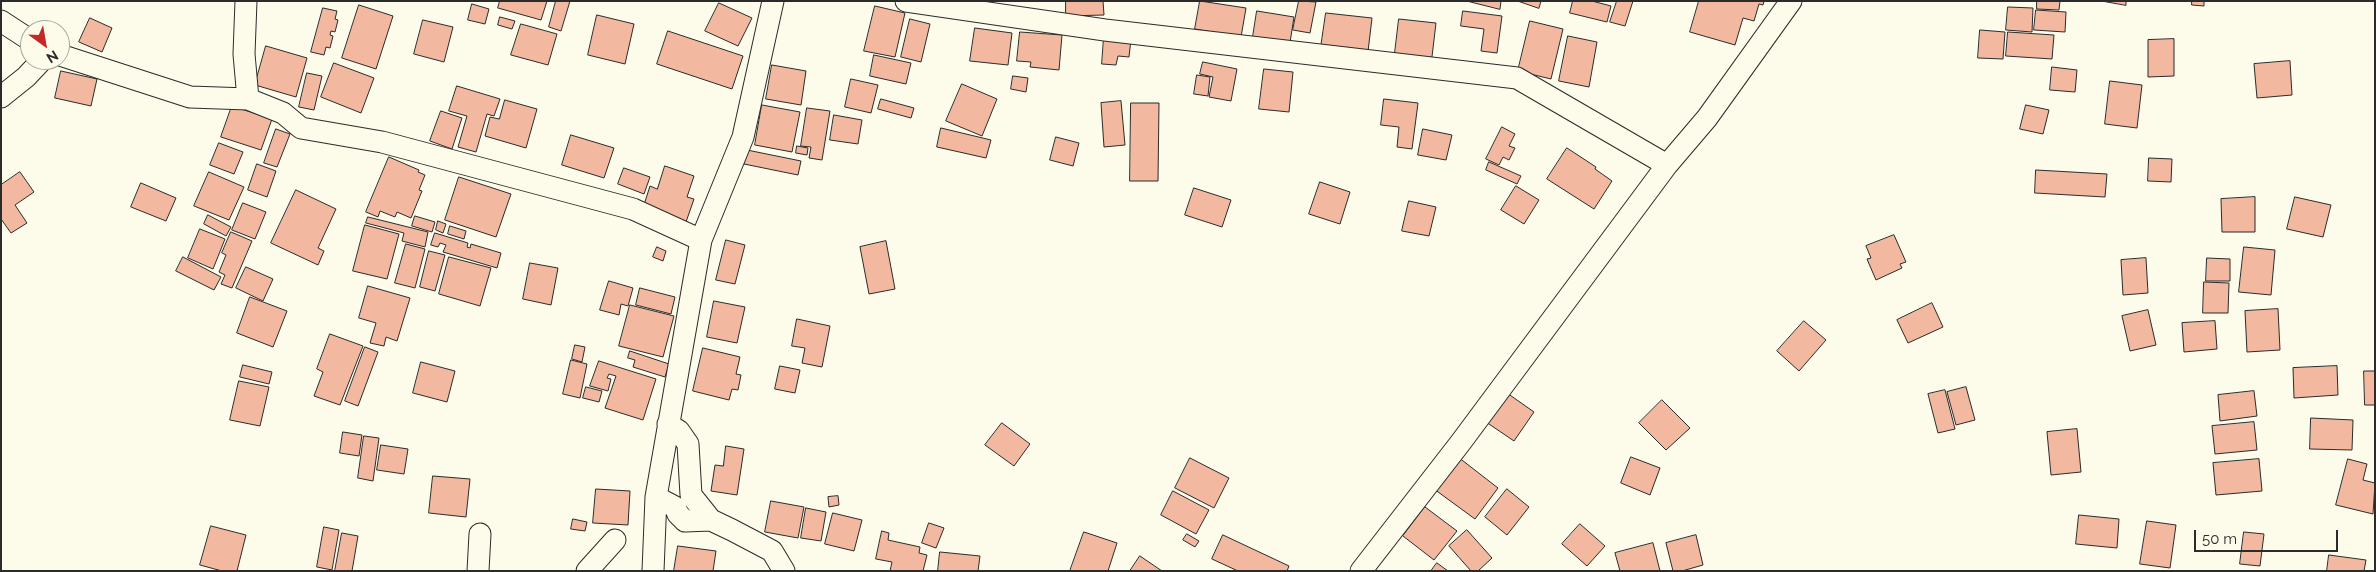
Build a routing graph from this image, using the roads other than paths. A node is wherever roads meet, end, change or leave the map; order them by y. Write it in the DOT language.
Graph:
graph roads {
  1 [pos="246,1"];
  2 [pos="773,1"];
  3 [pos="906,1"];
  4 [pos="1791,1"];
  5 [pos="1,21"];
  6 [pos="20,33"];
  7 [pos="70,58"];
  8 [pos="33,70"];
  9 [pos="1,97"];
  10 [pos="248,99"];
  11 [pos="1667,165"];
  12 [pos="701,240"];
  13 [pos="668,424"];
  14 [pos="656,497"];
  15 [pos="711,520"];
  16 [pos="480,534"];
  17 [pos="615,540"];
  18 [pos="478,571"];
  19 [pos="587,571"];
  20 [pos="653,571"];
  21 [pos="784,571"];
  22 [pos="1361,571"];
  1 -- 10 [label="street"];
  2 -- 12 [label="street"];
  3 -- 11 [label="street"];
  4 -- 11 [label="street"];
  5 -- 6 [label="street"];
  7 -- 10 [label="street"];
  8 -- 9 [label="street"];
  10 -- 12 [label="street"];
  11 -- 22 [label="street"];
  12 -- 13 [label="street"];
  13 -- 14 [label="street"];
  13 -- 15 [label="street"];
  14 -- 15 [label="street"];
  14 -- 20 [label="street"];
  15 -- 21 [label="street"];
  16 -- 18 [label="street"];
  17 -- 19 [label="street"];
}
